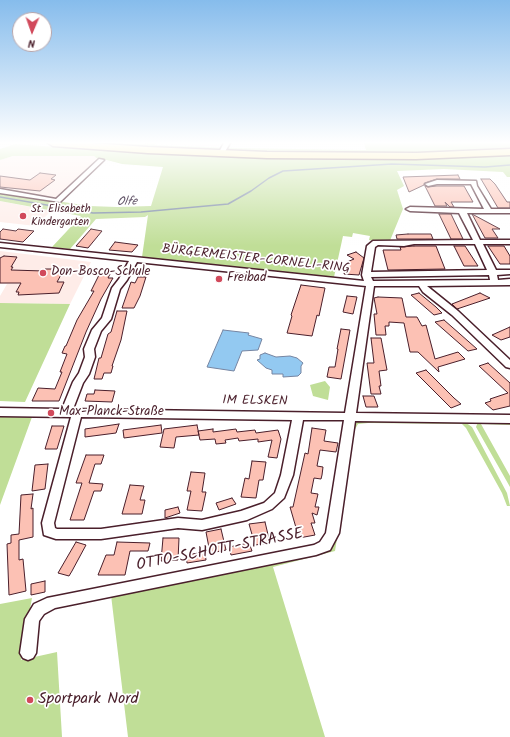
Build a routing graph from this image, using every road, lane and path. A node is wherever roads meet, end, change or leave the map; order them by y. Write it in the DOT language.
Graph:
graph roads {
  1 [pos="83,177"];
  2 [pos="428,184"];
  3 [pos="0,191"];
  4 [pos="410,209"];
  5 [pos="462,211"];
  6 [pos="489,211"];
  7 [pos="510,211"];
  8 [pos="478,242"];
  9 [pos="510,242"];
  10 [pos="0,245"];
  11 [pos="134,260"];
  12 [pos="510,272"];
  13 [pos="493,273"];
  14 [pos="368,280"];
  15 [pos="496,282"];
  16 [pos="507,282"];
  17 [pos="422,284"];
  18 [pos="510,365"];
  19 [pos="0,412"];
  20 [pos="72,413"];
  21 [pos="298,417"];
  22 [pos="350,418"];
  23 [pos="510,419"];
  24 [pos="28,654"];
  1 -- 3 [label="street"];
  2 -- 6 [label="street"];
  4 -- 5 [label="street"];
  5 -- 6 [label="street"];
  5 -- 8 [label="street"];
  6 -- 7 [label="street"];
  8 -- 9 [label="street, OTTO-SCHOTT-STRASSE"];
  8 -- 13 [label="street"];
  8 -- 14 [label="street, OTTO-SCHOTT-STRASSE"];
  10 -- 11 [label="street, BÜRGERMEISTER-CORNELI-RING"];
  11 -- 14 [label="street, BÜRGERMEISTER-CORNELI-RING"];
  11 -- 20 [label="street"];
  12 -- 13 [label="street, BÜRGERMEISTER-CORNELI-RING"];
  13 -- 14 [label="street, BÜRGERMEISTER-CORNELI-RING"];
  13 -- 15 [label="street"];
  13 -- 16 [label="street"];
  14 -- 17 [label="street"];
  14 -- 22 [label="street, OTTO-SCHOTT-STRASSE"];
  15 -- 16 [label="street"];
  15 -- 17 [label="street"];
  17 -- 18 [label="street"];
  19 -- 20 [label="street, IM ELSKEN"];
  20 -- 21 [label="street, IM ELSKEN"];
  20 -- 21 [label="street"];
  21 -- 22 [label="street, IM ELSKEN"];
  22 -- 23 [label="street, IM ELSKEN"];
  22 -- 24 [label="street, OTTO-SCHOTT-STRASSE"];
}
